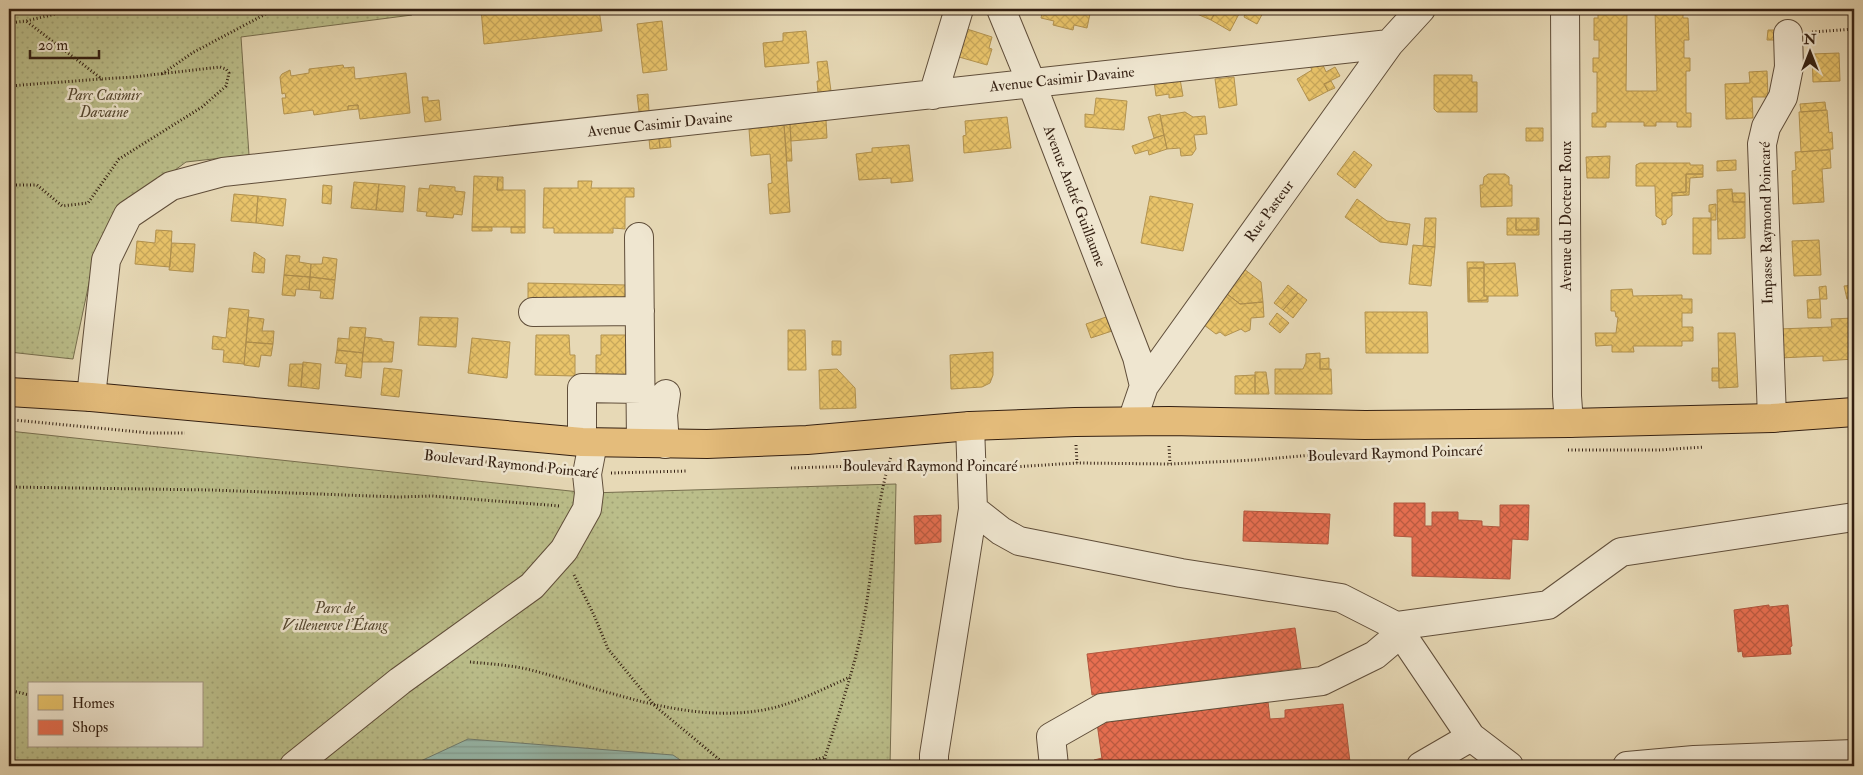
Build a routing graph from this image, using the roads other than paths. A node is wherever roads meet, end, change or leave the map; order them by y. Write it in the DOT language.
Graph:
graph roads {
  1 [pos="959,9"];
  2 [pos="1001,9"];
  3 [pos="1421,9"];
  4 [pos="1565,9"];
  5 [pos="1788,34"];
  6 [pos="1389,44"];
  7 [pos="1031,82"];
  8 [pos="932,95"];
  9 [pos="639,237"];
  10 [pos="640,311"];
  11 [pos="533,312"];
  12 [pos="1144,386"];
  13 [pos="9,392"];
  14 [pos="653,392"];
  15 [pos="91,398"];
  16 [pos="1854,412"];
  17 [pos="1772,418"];
  18 [pos="1132,421"];
  19 [pos="1569,423"];
  20 [pos="970,426"];
  21 [pos="587,442"];
  22 [pos="653,443"];
  23 [pos="973,509"];
  24 [pos="1854,517"];
  25 [pos="1399,629"];
  26 [pos="1471,737"];
  27 [pos="1854,754"];
  28 [pos="294,766"];
  29 [pos="934,766"];
  30 [pos="1054,766"];
  31 [pos="1422,766"];
  32 [pos="1509,766"];
  33 [pos="1627,766"];
  1 -- 8 [label="street"];
  2 -- 7 [label="street, Avenue André Guillaume"];
  3 -- 6 [label="street, Rue Pasteur"];
  4 -- 19 [label="street, Avenue du Docteur Roux"];
  5 -- 17 [label="street, Impasse Raymond Poincaré"];
  6 -- 7 [label="street, Avenue Casimir Davaine"];
  6 -- 12 [label="street, Rue Pasteur"];
  7 -- 8 [label="street, Avenue Casimir Davaine"];
  7 -- 12 [label="street, Avenue André Guillaume"];
  8 -- 15 [label="street, Avenue Casimir Davaine"];
  9 -- 10 [label="street"];
  10 -- 11 [label="street"];
  10 -- 14 [label="street"];
  12 -- 18 [label="street, Rue Pasteur"];
  13 -- 15 [label="main road, Boulevard Raymond Poincaré"];
  14 -- 21 [label="street"];
  14 -- 22 [label="street"];
  15 -- 21 [label="main road, Boulevard Raymond Poincaré"];
  16 -- 17 [label="main road, Boulevard Raymond Poincaré"];
  17 -- 19 [label="main road, Boulevard Raymond Poincaré"];
  18 -- 19 [label="main road, Boulevard Raymond Poincaré"];
  18 -- 20 [label="main road, Boulevard Raymond Poincaré"];
  20 -- 22 [label="main road, Boulevard Raymond Poincaré"];
  20 -- 23 [label="street"];
  21 -- 22 [label="main road, Boulevard Raymond Poincaré"];
  21 -- 28 [label="street"];
  23 -- 25 [label="street"];
  23 -- 29 [label="street"];
  24 -- 25 [label="street"];
  25 -- 26 [label="street"];
  25 -- 30 [label="street"];
  26 -- 31 [label="street"];
  26 -- 32 [label="street"];
  27 -- 33 [label="street"];
}
